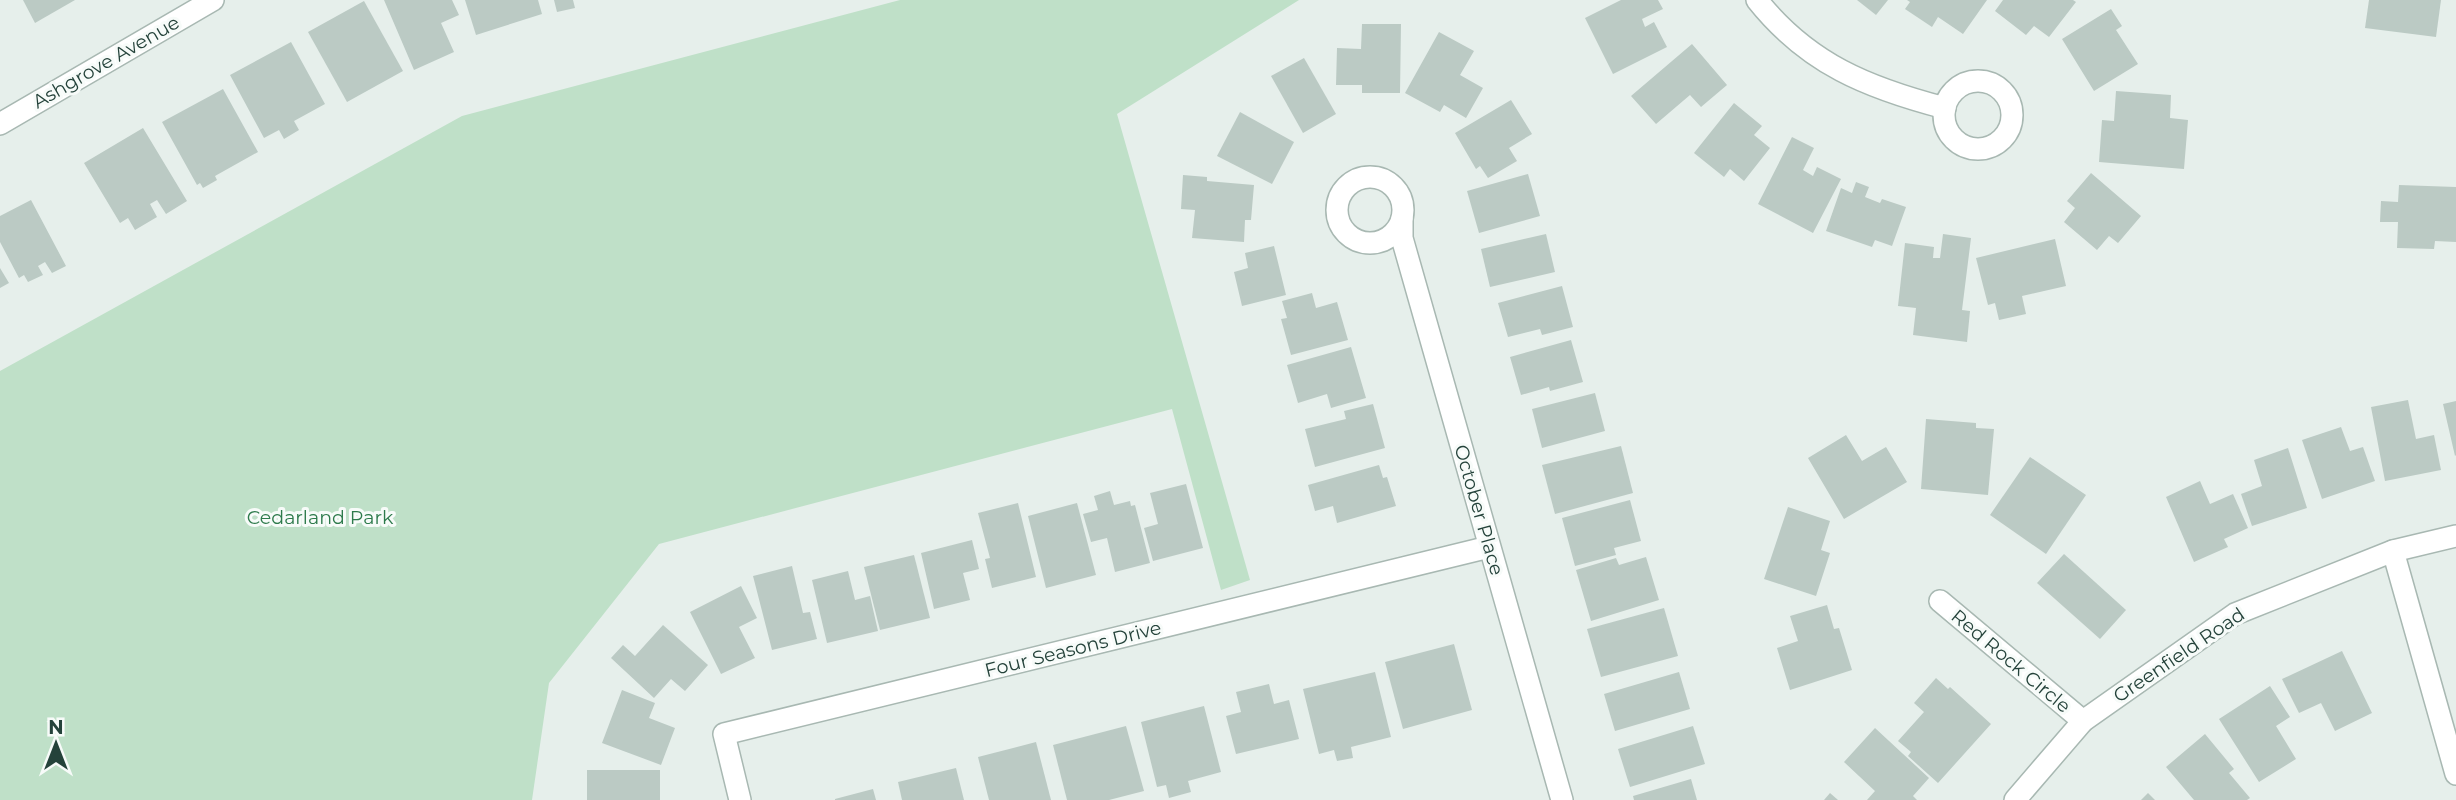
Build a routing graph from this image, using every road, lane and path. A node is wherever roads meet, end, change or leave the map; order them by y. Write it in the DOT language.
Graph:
graph roads {
  1 [pos="213,0"];
  2 [pos="1757,0"];
  3 [pos="1945,108"];
  4 [pos="3,116"];
  5 [pos="1402,219"];
  6 [pos="2456,536"];
  7 [pos="1489,547"];
  8 [pos="2393,551"];
  9 [pos="1940,601"];
  10 [pos="2083,720"];
  11 [pos="2456,774"];
  12 [pos="740,800"];
  13 [pos="1562,800"];
  14 [pos="2015,800"];
  1 -- 4 [label="street, Ashgrove Avenue"];
  2 -- 3 [label="street"];
  5 -- 7 [label="street, October Place"];
  6 -- 8 [label="street, Greenfield Road"];
  7 -- 12 [label="street, Four Seasons Drive"];
  7 -- 13 [label="street, October Place"];
  8 -- 10 [label="street, Greenfield Road"];
  8 -- 11 [label="street"];
  9 -- 10 [label="street, Red Rock Circle"];
  10 -- 14 [label="street, Greenfield Road"];
}
